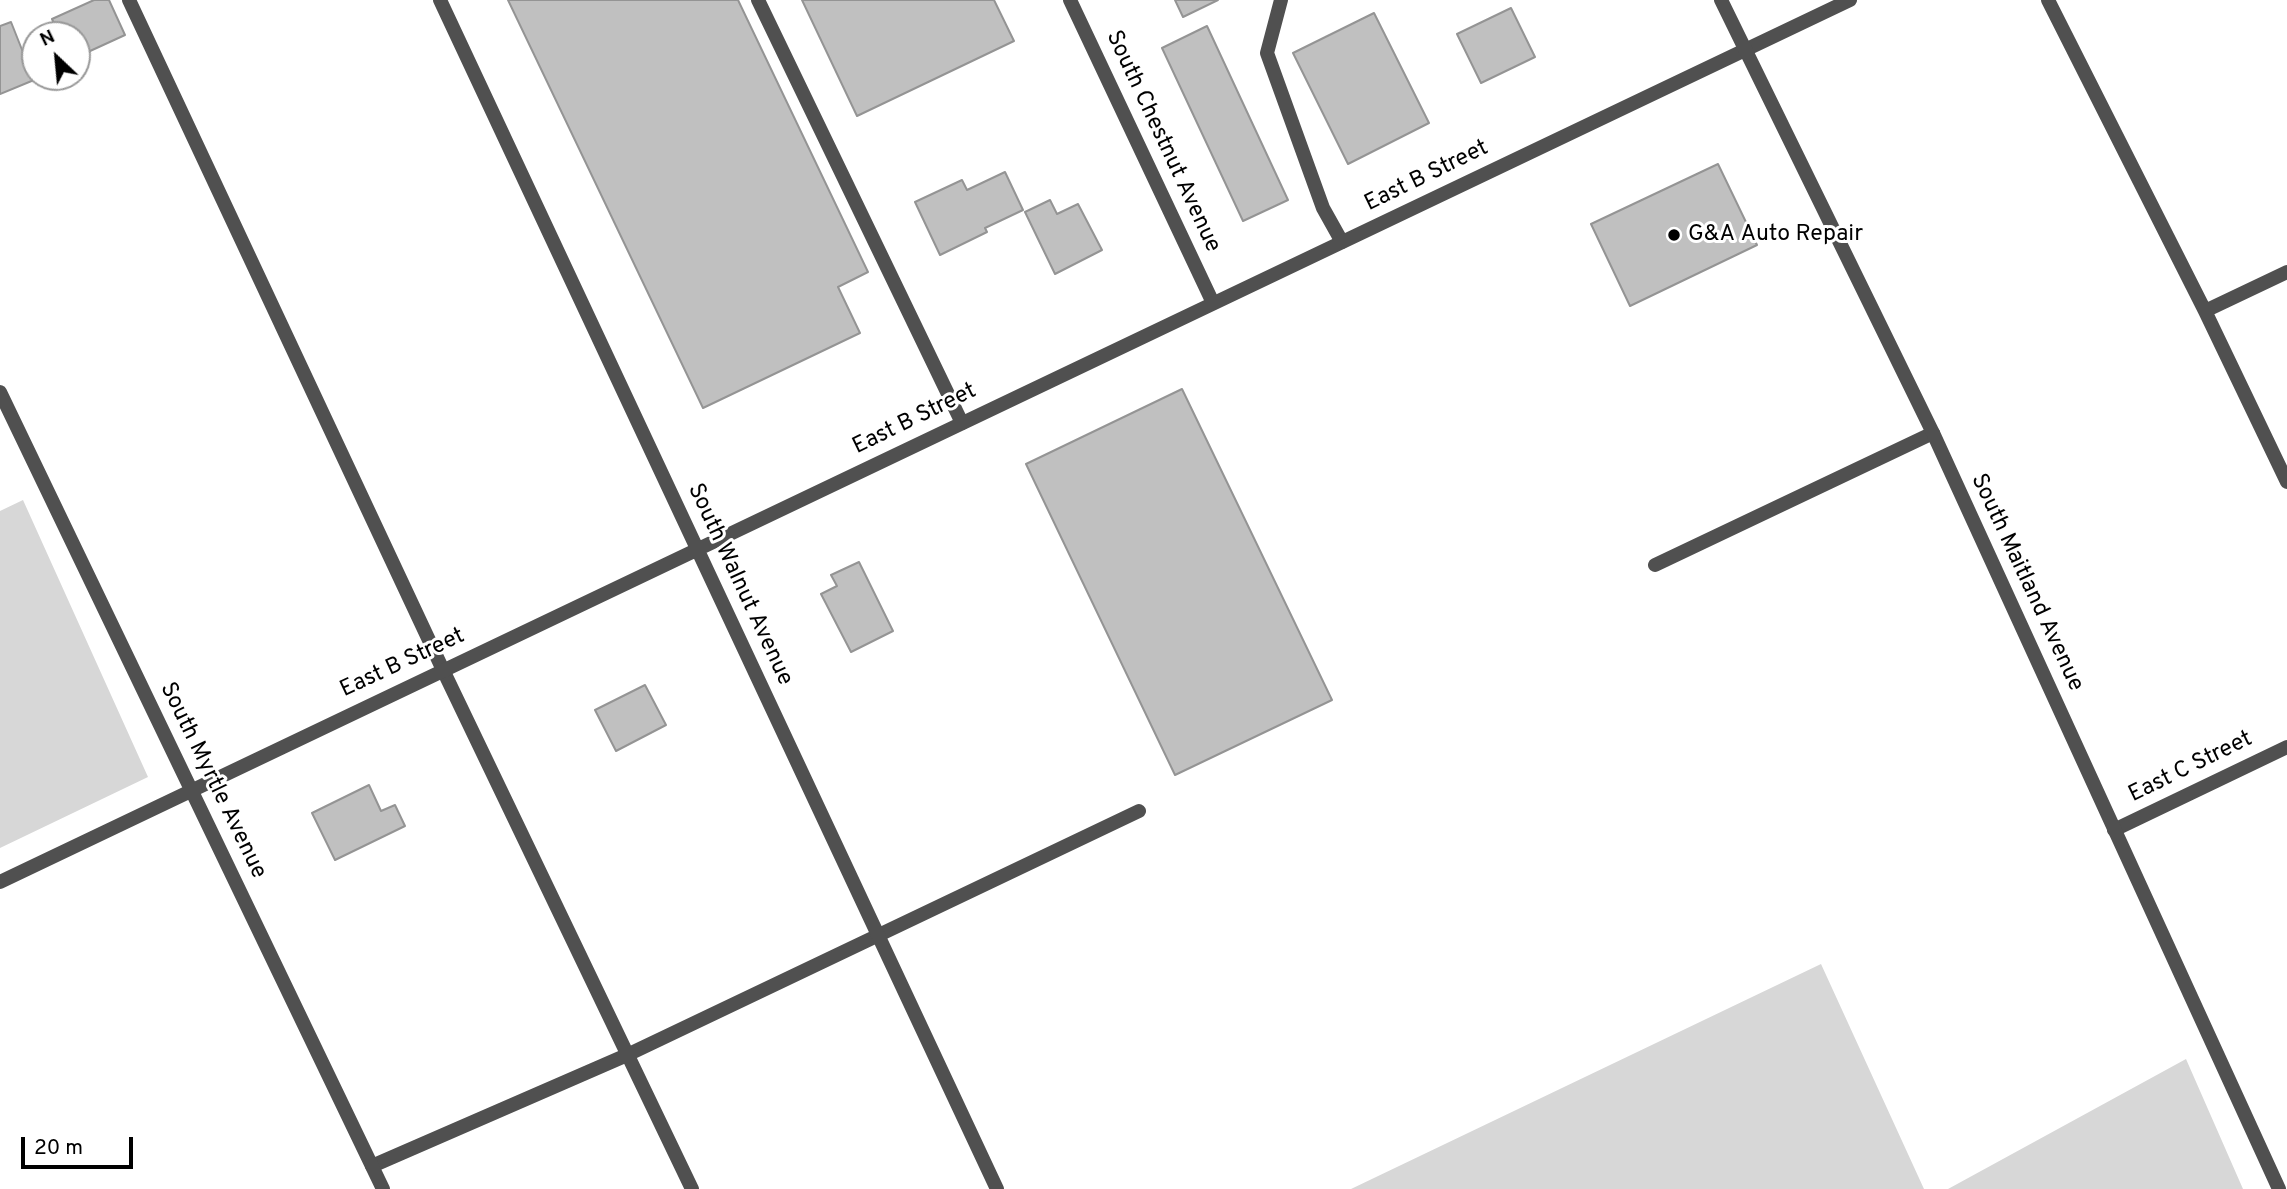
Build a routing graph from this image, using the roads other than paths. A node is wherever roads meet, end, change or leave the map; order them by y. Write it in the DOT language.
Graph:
graph roads {
  1 [pos="129,0"];
  2 [pos="440,0"];
  3 [pos="758,0"];
  4 [pos="1070,0"];
  5 [pos="1281,0"];
  6 [pos="1721,0"];
  7 [pos="1850,0"];
  8 [pos="2048,0"];
  9 [pos="1745,50"];
  10 [pos="1342,242"];
  11 [pos="2287,272"];
  12 [pos="1213,303"];
  13 [pos="2205,311"];
  14 [pos="0,392"];
  15 [pos="962,423"];
  16 [pos="1933,433"];
  17 [pos="2287,482"];
  18 [pos="697,549"];
  19 [pos="1654,565"];
  20 [pos="443,670"];
  21 [pos="2287,747"];
  22 [pos="192,790"];
  23 [pos="1139,811"];
  24 [pos="2114,830"];
  25 [pos="0,881"];
  26 [pos="878,936"];
  27 [pos="627,1055"];
  28 [pos="372,1166"];
  29 [pos="383,1189"];
  30 [pos="692,1189"];
  31 [pos="996,1189"];
  32 [pos="2279,1189"];
  1 -- 20 [label="street"];
  2 -- 18 [label="street, South Walnut Avenue"];
  3 -- 15 [label="street"];
  4 -- 12 [label="street, South Chestnut Avenue"];
  5 -- 10 [label="street"];
  6 -- 9 [label="street, South Maitland Avenue"];
  7 -- 9 [label="street, East B Street"];
  8 -- 13 [label="street"];
  9 -- 10 [label="street, East B Street"];
  9 -- 16 [label="street, South Maitland Avenue"];
  10 -- 12 [label="street, East B Street"];
  11 -- 13 [label="street"];
  12 -- 15 [label="street, East B Street"];
  13 -- 17 [label="street"];
  14 -- 22 [label="street, South Myrtle Avenue"];
  15 -- 18 [label="street, East B Street"];
  16 -- 19 [label="street"];
  16 -- 24 [label="street, South Maitland Avenue"];
  18 -- 20 [label="street, East B Street"];
  18 -- 26 [label="street, South Walnut Avenue"];
  20 -- 22 [label="street, East B Street"];
  20 -- 27 [label="street"];
  21 -- 24 [label="street, East C Street"];
  22 -- 25 [label="street, East B Street"];
  22 -- 28 [label="street, South Myrtle Avenue"];
  23 -- 26 [label="street"];
  24 -- 32 [label="street, South Maitland Avenue"];
  26 -- 27 [label="street"];
  26 -- 31 [label="street, South Walnut Avenue"];
  27 -- 28 [label="street"];
  27 -- 30 [label="street"];
  28 -- 29 [label="street, South Myrtle Avenue"];
}
